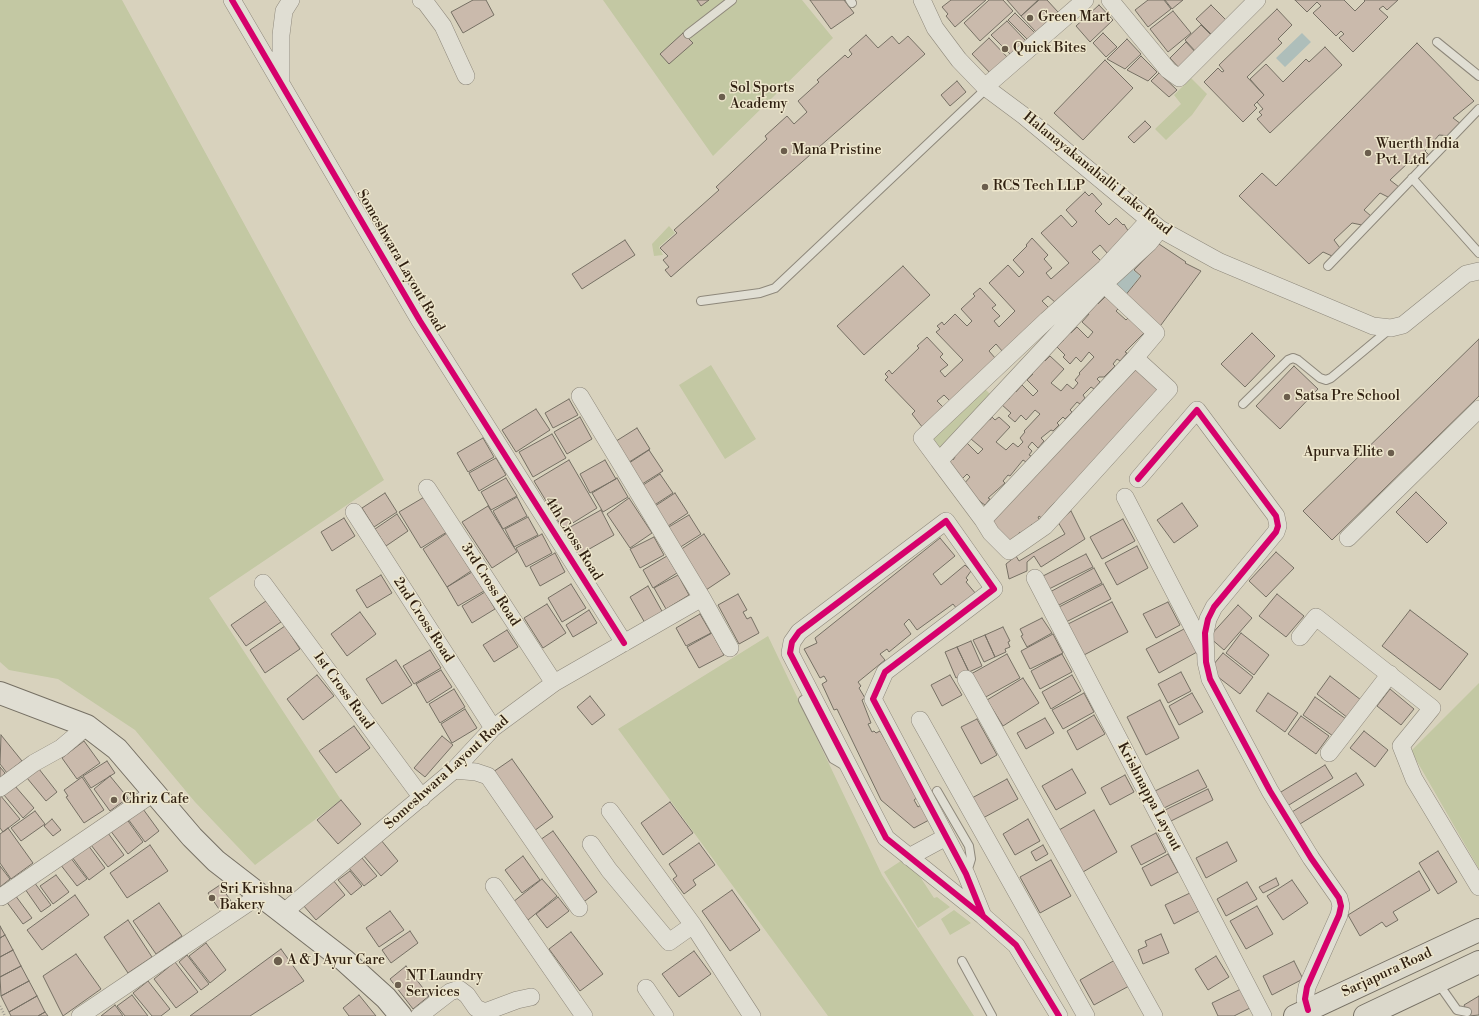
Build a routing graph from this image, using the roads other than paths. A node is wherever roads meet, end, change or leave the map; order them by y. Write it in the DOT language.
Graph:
graph roads {
  1 [pos="232,0"];
  2 [pos="291,0"];
  3 [pos="421,0"];
  4 [pos="732,0"];
  5 [pos="922,0"];
  6 [pos="1086,0"];
  7 [pos="1257,0"];
  8 [pos="1117,2"];
  9 [pos="1067,5"];
  10 [pos="688,34"];
  11 [pos="1437,42"];
  12 [pos="466,76"];
  13 [pos="1479,76"];
  14 [pos="282,82"];
  15 [pos="986,88"];
  16 [pos="1479,109"];
  17 [pos="1412,178"];
  18 [pos="1155,225"];
  19 [pos="1479,253"];
  20 [pos="1328,266"];
  21 [pos="1479,271"];
  22 [pos="1108,276"];
  23 [pos="701,300"];
  24 [pos="1391,328"];
  25 [pos="1135,358"];
  26 [pos="580,396"];
  27 [pos="1243,404"];
  28 [pos="1479,409"];
  29 [pos="501,449"];
  30 [pos="939,461"];
  31 [pos="1138,479"];
  32 [pos="427,488"];
  33 [pos="1125,497"];
  34 [pos="354,512"];
  35 [pos="983,520"];
  36 [pos="1348,538"];
  37 [pos="1035,578"];
  38 [pos="263,583"];
  39 [pos="702,598"];
  40 [pos="1300,637"];
  41 [pos="624,642"];
  42 [pos="730,648"];
  43 [pos="1205,651"];
  44 [pos="1390,674"];
  45 [pos="966,680"];
  46 [pos="554,683"];
  47 [pos="0,693"];
  48 [pos="803,700"];
  49 [pos="920,720"];
  50 [pos="87,726"];
  51 [pos="493,728"];
  52 [pos="1329,753"];
  53 [pos="850,769"];
  54 [pos="454,770"];
  55 [pos="0,788"];
  56 [pos="937,791"];
  57 [pos="155,792"];
  58 [pos="422,798"];
  59 [pos="610,811"];
  60 [pos="946,837"];
  61 [pos="591,844"];
  62 [pos="909,857"];
  63 [pos="966,874"];
  64 [pos="494,886"];
  65 [pos="1479,887"];
  66 [pos="260,895"];
  67 [pos="1,897"];
  68 [pos="579,908"];
  69 [pos="284,912"];
  70 [pos="983,916"];
  71 [pos="693,925"];
  72 [pos="1479,930"];
  73 [pos="962,961"];
  74 [pos="1479,962"];
  75 [pos="1437,982"];
  76 [pos="646,988"];
  77 [pos="531,998"];
  78 [pos="1467,1012"];
  79 [pos="1301,1013"];
  80 [pos="80,1016"];
  81 [pos="401,1016"];
  82 [pos="419,1016"];
  83 [pos="584,1016"];
  84 [pos="665,1016"];
  85 [pos="752,1016"];
  86 [pos="992,1016"];
  87 [pos="1059,1016"];
  88 [pos="1086,1016"];
  89 [pos="1154,1016"];
  90 [pos="1263,1016"];
  91 [pos="1365,1016"];
  1 -- 14 [label="street"];
  2 -- 14 [label="street, Someshwara Layout Road"];
  3 -- 12 [label="street"];
  4 -- 10 [label="lane"];
  5 -- 15 [label="street, Halanayakanahalli Lake Road"];
  6 -- 9 [label="street"];
  7 -- 8 [label="street"];
  9 -- 15 [label="street"];
  11 -- 13 [label="lane"];
  14 -- 29 [label="street, Someshwara Layout Road"];
  15 -- 18 [label="street, Halanayakanahalli Lake Road"];
  15 -- 23 [label="lane"];
  16 -- 17 [label="lane"];
  17 -- 19 [label="lane"];
  17 -- 20 [label="lane"];
  18 -- 22 [label="street"];
  18 -- 24 [label="street, Halanayakanahalli Lake Road"];
  21 -- 24 [label="street"];
  22 -- 25 [label="street"];
  22 -- 30 [label="street"];
  22 -- 30 [label="street"];
  24 -- 27 [label="lane"];
  25 -- 35 [label="street"];
  25 -- 35 [label="street"];
  26 -- 39 [label="street"];
  28 -- 36 [label="street"];
  29 -- 41 [label="street, 4th Cross Road"];
  30 -- 35 [label="street"];
  31 -- 43 [label="street"];
  32 -- 46 [label="street, 3rd Cross Road"];
  33 -- 43 [label="street"];
  34 -- 51 [label="street, 2nd Cross Road"];
  37 -- 90 [label="street, Krishnappa Layout"];
  38 -- 58 [label="street, 1st Cross Road"];
  39 -- 41 [label="street, Someshwara Layout Road"];
  39 -- 42 [label="street"];
  40 -- 44 [label="street"];
  41 -- 46 [label="street, Someshwara Layout Road"];
  43 -- 79 [label="street"];
  44 -- 52 [label="street"];
  44 -- 65 [label="street"];
  45 -- 89 [label="street"];
  46 -- 51 [label="street, Someshwara Layout Road"];
  47 -- 50 [label="main road"];
  48 -- 53 [label="lane"];
  49 -- 88 [label="street"];
  50 -- 55 [label="street"];
  50 -- 57 [label="main road"];
  51 -- 54 [label="street, Someshwara Layout Road"];
  53 -- 60 [label="street"];
  53 -- 62 [label="street"];
  54 -- 58 [label="street, Someshwara Layout Road"];
  54 -- 68 [label="street"];
  56 -- 63 [label="lane"];
  57 -- 66 [label="main road"];
  57 -- 67 [label="street"];
  58 -- 69 [label="street, Someshwara Layout Road"];
  59 -- 71 [label="street"];
  60 -- 62 [label="street"];
  60 -- 63 [label="street"];
  61 -- 71 [label="street"];
  62 -- 70 [label="street"];
  63 -- 70 [label="street"];
  64 -- 83 [label="street"];
  66 -- 69 [label="main road"];
  66 -- 80 [label="street"];
  69 -- 81 [label="main road"];
  70 -- 87 [label="street"];
  71 -- 85 [label="street"];
  72 -- 79 [label="main road, Sarjapura Road"];
  73 -- 86 [label="lane"];
  74 -- 75 [label="main road, Sarjapura Road"];
  75 -- 78 [label="lane"];
  75 -- 91 [label="main road, Sarjapura Road"];
  76 -- 84 [label="street"];
  77 -- 82 [label="street"];
}
